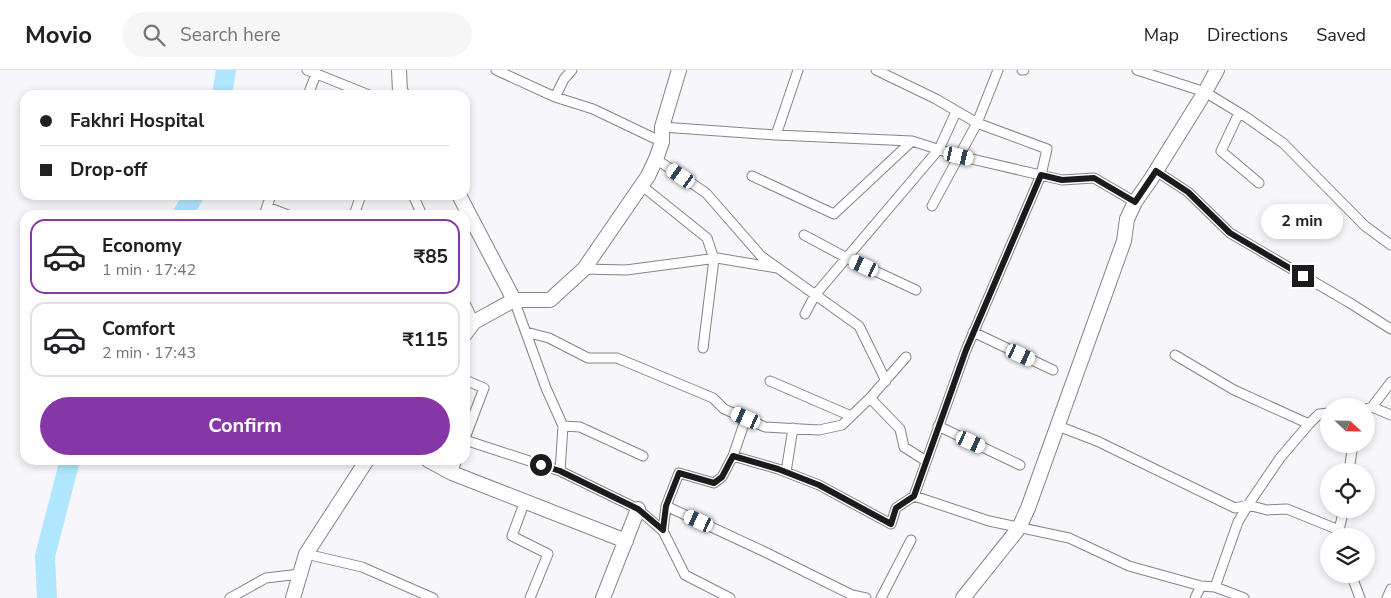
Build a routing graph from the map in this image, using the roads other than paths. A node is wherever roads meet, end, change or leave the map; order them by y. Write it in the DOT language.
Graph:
graph roads {
  1 [pos="399,70"];
  2 [pos="496,70"];
  3 [pos="572,70"];
  4 [pos="679,70"];
  5 [pos="798,70"];
  6 [pos="876,70"];
  7 [pos="998,70"];
  8 [pos="1137,70"];
  9 [pos="1217,70"];
  10 [pos="311,72"];
  11 [pos="512,74"];
  12 [pos="309,90"];
  13 [pos="356,90"];
  14 [pos="401,90"];
  15 [pos="1205,92"];
  16 [pos="555,97"];
  17 [pos="956,112"];
  18 [pos="1239,113"];
  19 [pos="976,123"];
  20 [pos="662,127"];
  21 [pos="776,135"];
  22 [pos="912,141"];
  23 [pos="662,142"];
  24 [pos="939,149"];
  25 [pos="959,156"];
  26 [pos="656,159"];
  27 [pos="1156,171"];
  28 [pos="1041,175"];
  29 [pos="752,176"];
  30 [pos="1259,183"];
  31 [pos="641,185"];
  32 [pos="1135,202"];
  33 [pos="932,206"];
  34 [pos="470,216"];
  35 [pos="804,235"];
  36 [pos="1391,245"];
  37 [pos="847,258"];
  38 [pos="714,259"];
  39 [pos="584,268"];
  40 [pos="779,268"];
  41 [pos="916,290"];
  42 [pos="815,295"];
  43 [pos="514,300"];
  44 [pos="470,314"];
  45 [pos="805,314"];
  46 [pos="474,322"];
  47 [pos="470,327"];
  48 [pos="1391,329"];
  49 [pos="526,332"];
  50 [pos="973,332"];
  51 [pos="703,348"];
  52 [pos="1175,355"];
  53 [pos="906,357"];
  54 [pos="1053,370"];
  55 [pos="886,380"];
  56 [pos="770,381"];
  57 [pos="470,382"];
  58 [pos="1391,382"];
  59 [pos="870,398"];
  60 [pos="1375,401"];
  61 [pos="1375,410"];
  62 [pos="1320,414"];
  63 [pos="1391,415"];
  64 [pos="851,416"];
  65 [pos="746,418"];
  66 [pos="1308,424"];
  67 [pos="470,426"];
  68 [pos="563,426"];
  69 [pos="938,426"];
  70 [pos="1058,426"];
  71 [pos="793,428"];
  72 [pos="470,441"];
  73 [pos="643,456"];
  74 [pos="733,456"];
  75 [pos="926,461"];
  76 [pos="364,465"];
  77 [pos="1020,465"];
  78 [pos="455,467"];
  79 [pos="560,471"];
  80 [pos="786,472"];
  81 [pos="914,496"];
  82 [pos="525,501"];
  83 [pos="1248,505"];
  84 [pos="666,506"];
  85 [pos="638,509"];
  86 [pos="1019,528"];
  87 [pos="1329,528"];
  88 [pos="663,530"];
  89 [pos="911,540"];
  90 [pos="626,541"];
  91 [pos="306,554"];
  92 [pos="300,574"];
  93 [pos="1355,583"];
  94 [pos="1201,586"];
  95 [pos="1215,587"];
  96 [pos="1391,589"];
  97 [pos="230,598"];
  98 [pos="293,598"];
  99 [pos="433,598"];
  100 [pos="530,598"];
  101 [pos="603,598"];
  102 [pos="730,598"];
  103 [pos="866,598"];
  104 [pos="881,598"];
  105 [pos="963,598"];
  106 [pos="1195,598"];
  107 [pos="1244,598"];
  108 [pos="1360,598"];
  109 [pos="1387,598"];
  1 -- 14 [label="street"];
  2 -- 11 [label="street"];
  3 -- 16 [label="street"];
  4 -- 20 [label="street"];
  5 -- 21 [label="street"];
  6 -- 17 [label="street"];
  7 -- 19 [label="street"];
  8 -- 15 [label="street"];
  9 -- 15 [label="street"];
  10 -- 12 [label="street"];
  10 -- 13 [label="street"];
  11 -- 16 [label="street"];
  15 -- 18 [label="street"];
  15 -- 27 [label="street"];
  16 -- 23 [label="street"];
  17 -- 19 [label="street"];
  17 -- 24 [label="street"];
  18 -- 30 [label="street"];
  18 -- 36 [label="street"];
  19 -- 25 [label="street"];
  19 -- 28 [label="street"];
  20 -- 21 [label="street"];
  20 -- 23 [label="street"];
  21 -- 22 [label="street"];
  22 -- 24 [label="street"];
  22 -- 29 [label="street"];
  23 -- 26 [label="street"];
  24 -- 25 [label="street"];
  24 -- 37 [label="street"];
  25 -- 28 [label="street"];
  25 -- 33 [label="street"];
  26 -- 31 [label="street"];
  26 -- 40 [label="street"];
  27 -- 32 [label="street"];
  27 -- 48 [label="street"];
  28 -- 32 [label="street"];
  28 -- 50 [label="street"];
  31 -- 38 [label="street"];
  31 -- 39 [label="street"];
  32 -- 70 [label="street"];
  34 -- 43 [label="street"];
  35 -- 37 [label="street"];
  37 -- 41 [label="street"];
  37 -- 42 [label="street"];
  38 -- 39 [label="street"];
  38 -- 40 [label="street"];
  38 -- 51 [label="street"];
  39 -- 43 [label="street"];
  40 -- 42 [label="street"];
  42 -- 45 [label="street"];
  42 -- 55 [label="street"];
  43 -- 46 [label="street"];
  43 -- 49 [label="street"];
  44 -- 46 [label="street"];
  46 -- 47 [label="street"];
  49 -- 65 [label="street"];
  49 -- 68 [label="street"];
  50 -- 54 [label="street"];
  50 -- 69 [label="street"];
  52 -- 66 [label="street"];
  53 -- 55 [label="street"];
  55 -- 59 [label="street"];
  56 -- 64 [label="street"];
  57 -- 67 [label="street"];
  58 -- 60 [label="street"];
  59 -- 64 [label="street"];
  59 -- 75 [label="street"];
  61 -- 63 [label="street"];
  62 -- 66 [label="street"];
  64 -- 71 [label="street"];
  65 -- 71 [label="street"];
  65 -- 74 [label="street"];
  66 -- 83 [label="street"];
  68 -- 73 [label="street"];
  68 -- 79 [label="street"];
  69 -- 75 [label="street"];
  69 -- 77 [label="street"];
  70 -- 83 [label="street"];
  70 -- 86 [label="street"];
  71 -- 80 [label="street"];
  72 -- 79 [label="street"];
  74 -- 80 [label="street"];
  74 -- 84 [label="street"];
  75 -- 81 [label="street"];
  76 -- 91 [label="street"];
  78 -- 82 [label="street"];
  79 -- 85 [label="street"];
  80 -- 81 [label="street"];
  81 -- 86 [label="street"];
  82 -- 90 [label="street"];
  82 -- 100 [label="street"];
  83 -- 87 [label="street"];
  83 -- 95 [label="street"];
  84 -- 88 [label="street"];
  84 -- 103 [label="street"];
  85 -- 88 [label="street"];
  85 -- 90 [label="street"];
  86 -- 94 [label="street"];
  86 -- 105 [label="street"];
  88 -- 102 [label="street"];
  89 -- 104 [label="street"];
  90 -- 101 [label="street"];
  91 -- 92 [label="street"];
  91 -- 99 [label="street"];
  92 -- 97 [label="street"];
  92 -- 98 [label="street"];
  93 -- 108 [label="street"];
  94 -- 95 [label="street"];
  94 -- 106 [label="street"];
  95 -- 107 [label="street"];
  96 -- 109 [label="street"];
}
